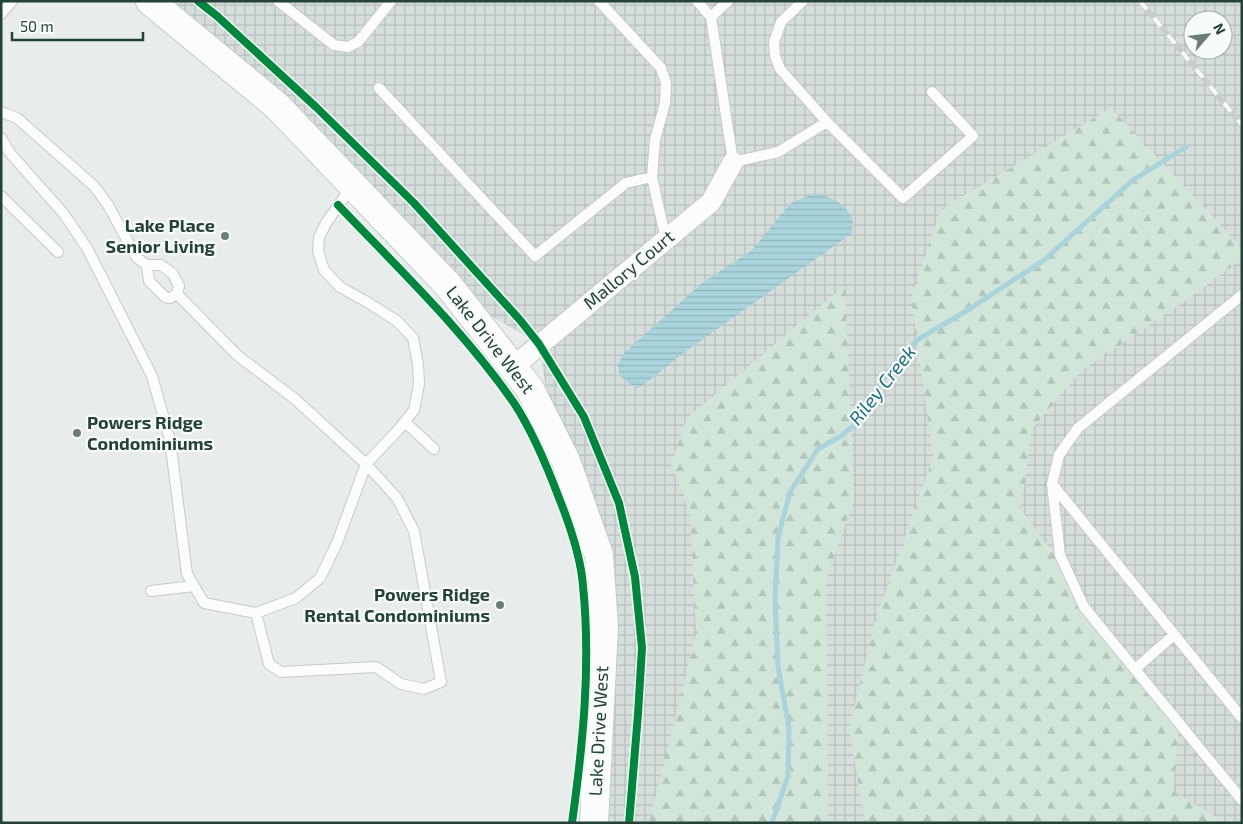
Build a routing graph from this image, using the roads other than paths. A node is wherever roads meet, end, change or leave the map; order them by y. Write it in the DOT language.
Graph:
graph roads {
  1 [pos="12,1"];
  2 [pos="150,1"];
  3 [pos="278,1"];
  4 [pos="391,1"];
  5 [pos="599,1"];
  6 [pos="697,1"];
  7 [pos="728,1"];
  8 [pos="803,1"];
  9 [pos="1,14"];
  10 [pos="710,17"];
  11 [pos="379,88"];
  12 [pos="932,92"];
  13 [pos="1,112"];
  14 [pos="827,122"];
  15 [pos="2,140"];
  16 [pos="733,162"];
  17 [pos="652,177"];
  18 [pos="353,185"];
  19 [pos="1,196"];
  20 [pos="666,240"];
  21 [pos="58,252"];
  22 [pos="147,265"];
  23 [pos="177,294"];
  24 [pos="1242,295"];
  25 [pos="513,367"];
  26 [pos="405,422"];
  27 [pos="434,449"];
  28 [pos="366,464"];
  29 [pos="1052,484"];
  30 [pos="194,586"];
  31 [pos="151,591"];
  32 [pos="256,613"];
  33 [pos="1174,635"];
  34 [pos="1135,670"];
  35 [pos="1242,718"];
  36 [pos="1242,800"];
  37 [pos="594,823"];
  1 -- 9 [label="lane"];
  2 -- 18 [label="street, Lake Drive West"];
  3 -- 4 [label="lane"];
  5 -- 17 [label="lane"];
  6 -- 10 [label="lane"];
  7 -- 10 [label="lane"];
  8 -- 14 [label="lane"];
  10 -- 16 [label="lane"];
  11 -- 17 [label="lane"];
  12 -- 14 [label="lane"];
  13 -- 22 [label="lane"];
  14 -- 16 [label="lane"];
  15 -- 30 [label="lane"];
  16 -- 20 [label="street, Mallory Court"];
  17 -- 20 [label="lane"];
  18 -- 25 [label="street, Lake Drive West"];
  18 -- 26 [label="lane"];
  19 -- 21 [label="lane"];
  20 -- 25 [label="street, Mallory Court"];
  22 -- 23 [label="lane"];
  22 -- 23 [label="lane"];
  23 -- 28 [label="lane"];
  24 -- 29 [label="lane"];
  25 -- 37 [label="street, Lake Drive West"];
  26 -- 27 [label="lane"];
  26 -- 28 [label="lane"];
  28 -- 32 [label="lane"];
  28 -- 32 [label="lane"];
  29 -- 33 [label="lane"];
  29 -- 34 [label="lane"];
  30 -- 31 [label="lane"];
  30 -- 32 [label="lane"];
  33 -- 34 [label="lane"];
  33 -- 35 [label="lane"];
  34 -- 36 [label="lane"];
}
